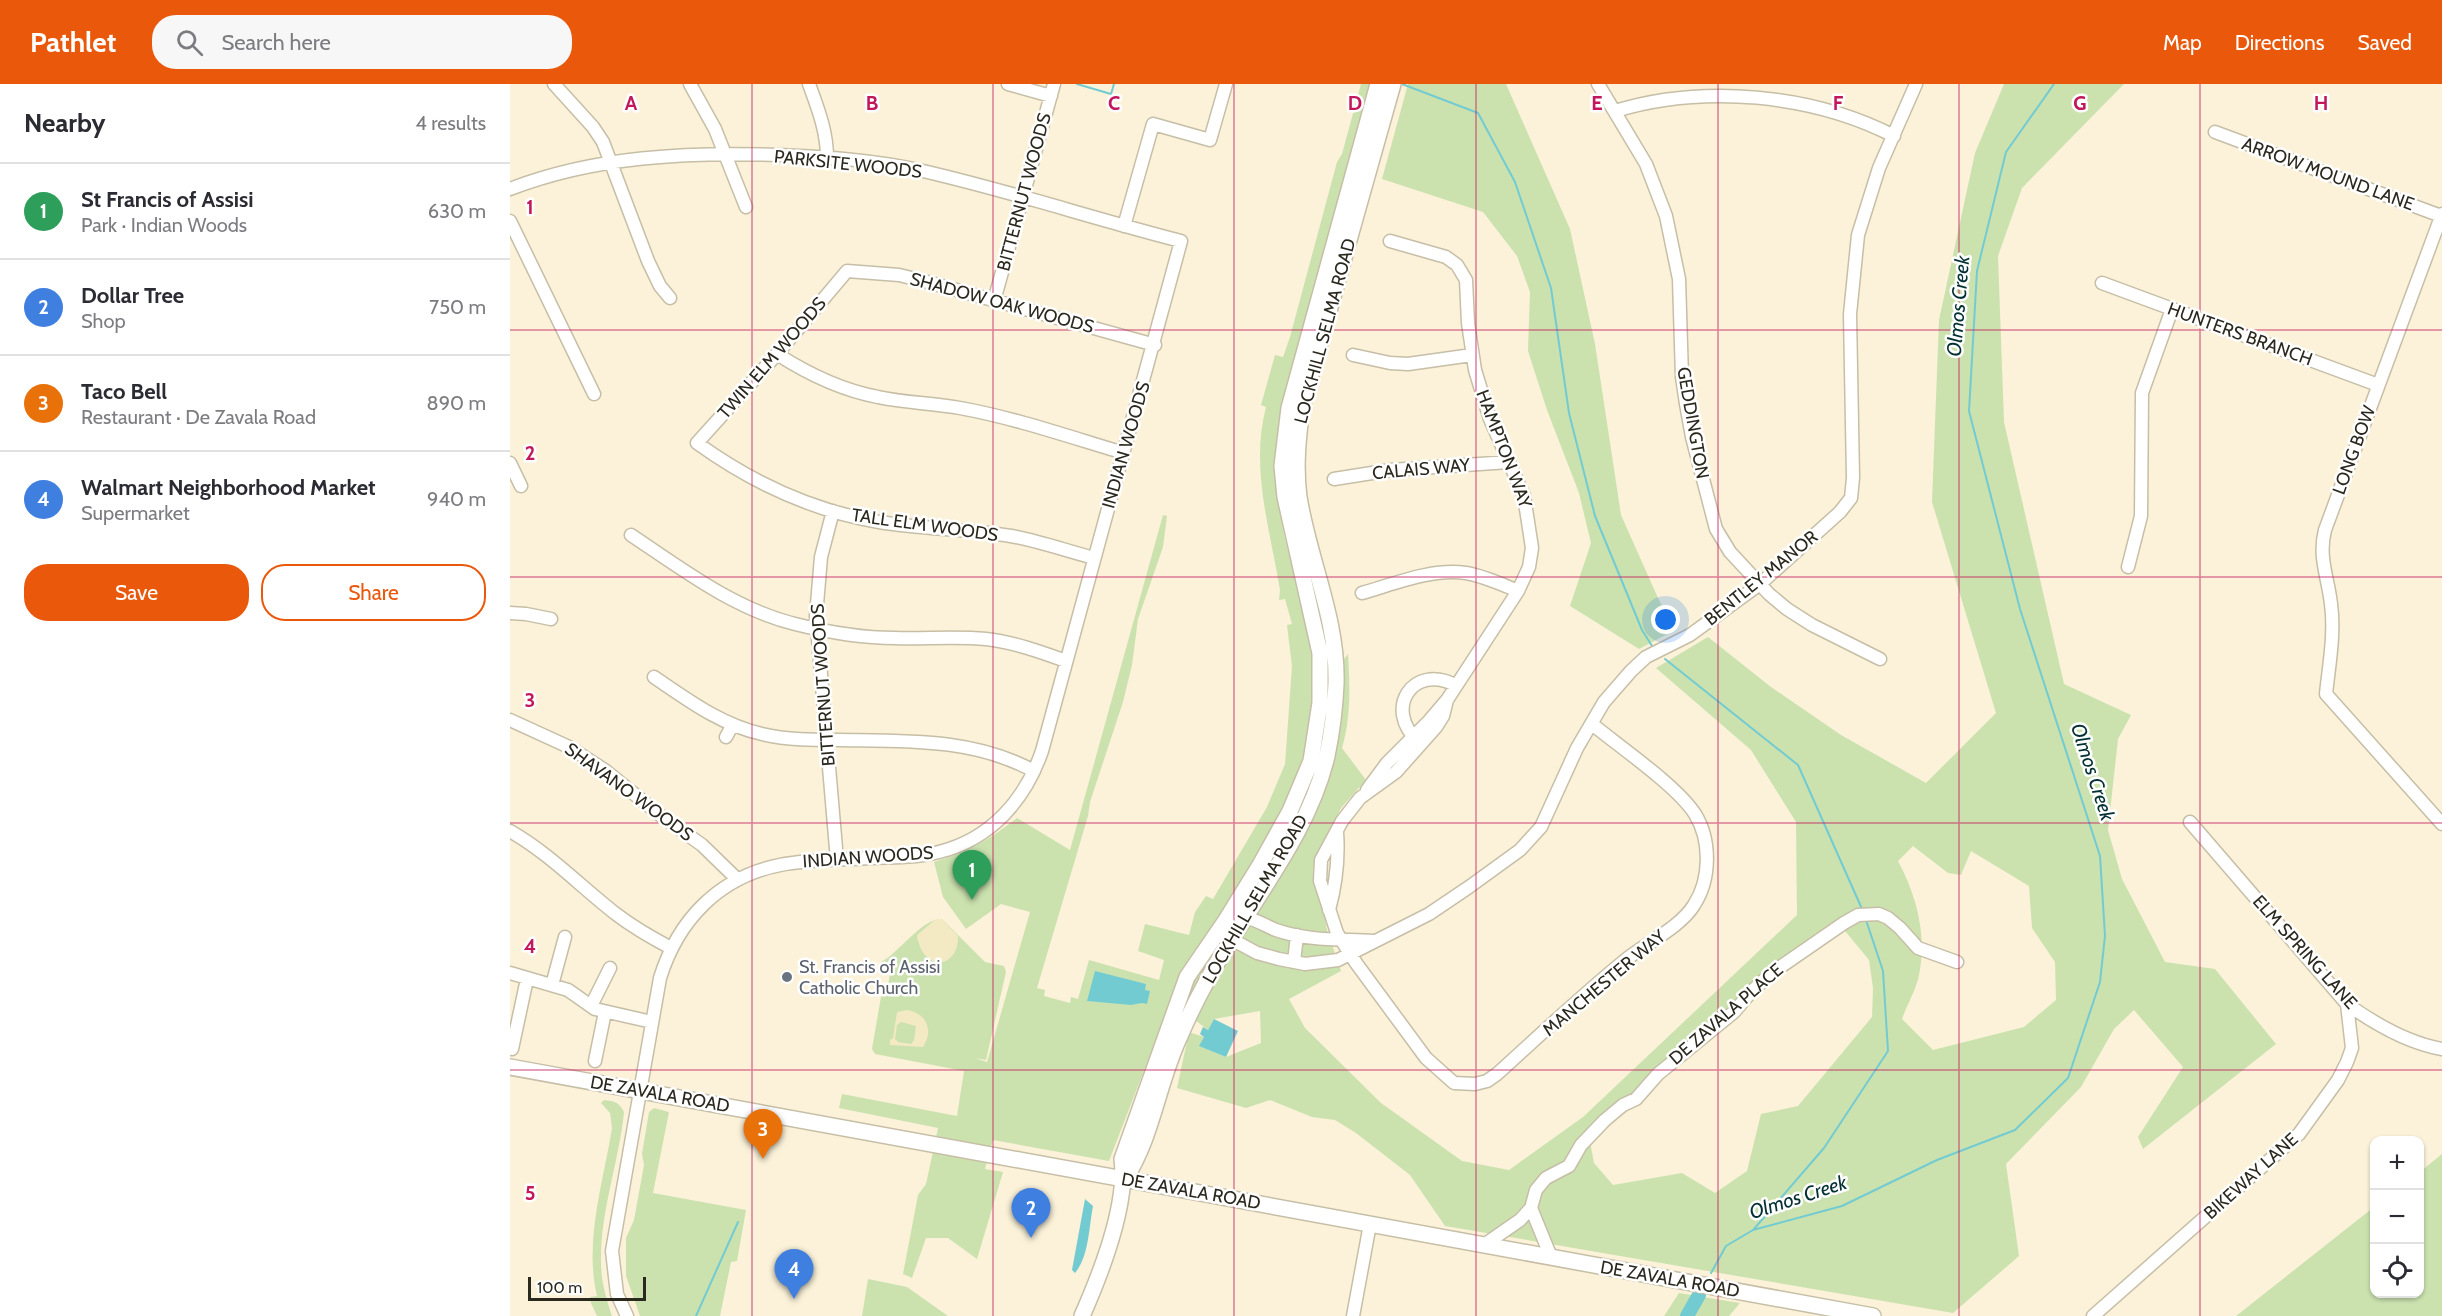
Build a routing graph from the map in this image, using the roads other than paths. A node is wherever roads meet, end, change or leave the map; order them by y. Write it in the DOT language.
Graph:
graph roads {
  1 [pos="554,84"];
  2 [pos="690,84"];
  3 [pos="809,84"];
  4 [pos="1008,84"];
  5 [pos="1226,84"];
  6 [pos="1378,84"];
  7 [pos="1393,84"];
  8 [pos="1598,84"];
  9 [pos="1916,84"];
  10 [pos="1053,90"];
  11 [pos="1615,111"];
  12 [pos="2215,132"];
  13 [pos="1894,136"];
  14 [pos="724,153"];
  15 [pos="827,158"];
  16 [pos="611,162"];
  17 [pos="510,189"];
  18 [pos="1023,197"];
  19 [pos="746,207"];
  20 [pos="2442,215"];
  21 [pos="510,221"];
  22 [pos="1124,226"];
  23 [pos="1344,231"];
  24 [pos="1181,241"];
  25 [pos="1390,241"];
  26 [pos="847,271"];
  27 [pos="2102,283"];
  28 [pos="670,298"];
  29 [pos="994,301"];
  30 [pos="2172,309"];
  31 [pos="1155,345"];
  32 [pos="777,354"];
  33 [pos="1353,355"];
  34 [pos="1472,355"];
  35 [pos="2378,385"];
  36 [pos="594,394"];
  37 [pos="697,443"];
  38 [pos="1124,453"];
  39 [pos="1509,462"];
  40 [pos="510,463"];
  41 [pos="1334,479"];
  42 [pos="521,486"];
  43 [pos="833,511"];
  44 [pos="1299,532"];
  45 [pos="631,535"];
  46 [pos="1094,558"];
  47 [pos="2128,567"];
  48 [pos="1760,584"];
  49 [pos="1518,591"];
  50 [pos="1362,593"];
  51 [pos="510,613"];
  52 [pos="551,619"];
  53 [pos="816,628"];
  54 [pos="1880,658"];
  55 [pos="1066,661"];
  56 [pos="654,677"];
  57 [pos="1455,686"];
  58 [pos="510,720"];
  59 [pos="1592,724"];
  60 [pos="732,726"];
  61 [pos="726,737"];
  62 [pos="826,740"];
  63 [pos="1417,740"];
  64 [pos="1034,771"];
  65 [pos="2190,822"];
  66 [pos="2442,824"];
  67 [pos="510,831"];
  68 [pos="1337,832"];
  69 [pos="837,860"];
  70 [pos="737,879"];
  71 [pos="1329,910"];
  72 [pos="1247,916"];
  73 [pos="1226,920"];
  74 [pos="1297,935"];
  75 [pos="565,937"];
  76 [pos="1231,939"];
  77 [pos="1341,939"];
  78 [pos="1373,941"];
  79 [pos="671,948"];
  80 [pos="1351,954"];
  81 [pos="1294,962"];
  82 [pos="1957,962"];
  83 [pos="610,968"];
  84 [pos="510,973"];
  85 [pos="527,979"];
  86 [pos="552,985"];
  87 [pos="2347,1004"];
  88 [pos="591,1006"];
  89 [pos="605,1012"];
  90 [pos="652,1022"];
  91 [pos="512,1049"];
  92 [pos="2442,1049"];
  93 [pos="595,1060"];
  94 [pos="510,1067"];
  95 [pos="639,1091"];
  96 [pos="1125,1179"];
  97 [pos="1531,1208"];
  98 [pos="1370,1224"];
  99 [pos="1484,1245"];
  100 [pos="1551,1257"];
  101 [pos="1815,1311"];
  102 [pos="627,1316"];
  103 [pos="1083,1316"];
  104 [pos="1353,1316"];
  105 [pos="1873,1316"];
  106 [pos="2093,1316"];
  1 -- 16 [label="street"];
  2 -- 14 [label="street"];
  3 -- 15 [label="street"];
  4 -- 10 [label="street"];
  5 -- 22 [label="street"];
  6 -- 23 [label="main road, LOCKHILL SELMA ROAD"];
  7 -- 23 [label="main road, LOCKHILL SELMA ROAD"];
  8 -- 11 [label="street, GEDDINGTON"];
  9 -- 13 [label="street, BENTLEY MANOR"];
  10 -- 18 [label="street, BITTERNUT WOODS"];
  11 -- 13 [label="street"];
  11 -- 48 [label="street, GEDDINGTON"];
  12 -- 20 [label="street, ARROW MOUND LANE"];
  13 -- 48 [label="street, BENTLEY MANOR"];
  14 -- 15 [label="street, PARKSITE WOODS"];
  14 -- 16 [label="street, PARKSITE WOODS"];
  14 -- 19 [label="street"];
  15 -- 18 [label="street, PARKSITE WOODS"];
  16 -- 17 [label="street, PARKSITE WOODS"];
  16 -- 28 [label="street"];
  18 -- 22 [label="street, PARKSITE WOODS"];
  18 -- 29 [label="street, BITTERNUT WOODS"];
  20 -- 35 [label="street, LONG BOW"];
  21 -- 36 [label="street"];
  22 -- 24 [label="street, PARKSITE WOODS"];
  23 -- 44 [label="main road, LOCKHILL SELMA ROAD"];
  24 -- 31 [label="street, INDIAN WOODS"];
  25 -- 34 [label="street, HAMPTON WAY"];
  26 -- 29 [label="street, SHADOW OAK WOODS"];
  26 -- 32 [label="street, TWIN ELM WOODS"];
  27 -- 30 [label="street, HUNTERS BRANCH"];
  29 -- 31 [label="street, SHADOW OAK WOODS"];
  30 -- 35 [label="street, HUNTERS BRANCH"];
  30 -- 47 [label="street"];
  31 -- 38 [label="street, INDIAN WOODS"];
  32 -- 37 [label="street, TWIN ELM WOODS"];
  32 -- 38 [label="street"];
  33 -- 34 [label="street"];
  34 -- 39 [label="street, HAMPTON WAY"];
  35 -- 66 [label="street, LONG BOW"];
  37 -- 43 [label="street, TALL ELM WOODS"];
  38 -- 46 [label="street, INDIAN WOODS"];
  39 -- 41 [label="street, CALAIS WAY"];
  39 -- 49 [label="street, HAMPTON WAY"];
  40 -- 42 [label="street"];
  43 -- 46 [label="street, TALL ELM WOODS"];
  43 -- 53 [label="street, BITTERNUT WOODS"];
  44 -- 72 [label="main road, LOCKHILL SELMA ROAD"];
  44 -- 73 [label="main road, LOCKHILL SELMA ROAD"];
  45 -- 53 [label="street"];
  46 -- 55 [label="street, INDIAN WOODS"];
  48 -- 54 [label="street, GEDDINGTON"];
  48 -- 59 [label="street, BENTLEY MANOR"];
  49 -- 50 [label="street"];
  49 -- 57 [label="street, HAMPTON WAY"];
  51 -- 52 [label="street"];
  53 -- 55 [label="street"];
  53 -- 62 [label="street, BITTERNUT WOODS"];
  55 -- 64 [label="street, INDIAN WOODS"];
  56 -- 60 [label="street"];
  57 -- 63 [label="street, HAMPTON WAY"];
  57 -- 63 [label="street"];
  58 -- 70 [label="street, SHAVANO WOODS"];
  59 -- 78 [label="street, BENTLEY MANOR"];
  59 -- 80 [label="street, MANCHESTER WAY"];
  60 -- 61 [label="street"];
  60 -- 62 [label="street"];
  62 -- 64 [label="street"];
  62 -- 69 [label="street, BITTERNUT WOODS"];
  63 -- 68 [label="street, HAMPTON WAY"];
  64 -- 69 [label="street, INDIAN WOODS"];
  65 -- 87 [label="street, ELM SPRING LANE"];
  67 -- 79 [label="street"];
  68 -- 71 [label="street"];
  68 -- 71 [label="street, HAMPTON WAY"];
  69 -- 70 [label="street, INDIAN WOODS"];
  70 -- 79 [label="street, INDIAN WOODS"];
  71 -- 77 [label="street, HAMPTON WAY"];
  72 -- 73 [label="street"];
  72 -- 74 [label="street, BENTLEY MANOR"];
  72 -- 76 [label="main road, LOCKHILL SELMA ROAD"];
  73 -- 76 [label="street"];
  73 -- 96 [label="main road, LOCKHILL SELMA ROAD"];
  74 -- 77 [label="street, BENTLEY MANOR"];
  74 -- 81 [label="street"];
  75 -- 86 [label="street"];
  76 -- 81 [label="street, BENTLEY MANOR"];
  76 -- 96 [label="main road, LOCKHILL SELMA ROAD"];
  77 -- 78 [label="street, BENTLEY MANOR"];
  77 -- 80 [label="street, HAMPTON WAY"];
  78 -- 80 [label="street, BENTLEY MANOR"];
  79 -- 90 [label="street, INDIAN WOODS"];
  80 -- 81 [label="street, BENTLEY MANOR"];
  82 -- 97 [label="street, DE ZAVALA PLACE"];
  83 -- 88 [label="street"];
  84 -- 85 [label="street"];
  85 -- 86 [label="street"];
  85 -- 91 [label="street"];
  86 -- 88 [label="street"];
  87 -- 92 [label="street, ELM SPRING LANE"];
  87 -- 106 [label="street, BIKEWAY LANE"];
  88 -- 89 [label="street"];
  89 -- 90 [label="street"];
  89 -- 93 [label="street"];
  90 -- 95 [label="street, INDIAN WOODS"];
  94 -- 95 [label="main road, DE ZAVALA ROAD"];
  95 -- 96 [label="main road, DE ZAVALA ROAD"];
  95 -- 102 [label="street, INDIAN WOODS"];
  96 -- 98 [label="main road, DE ZAVALA ROAD"];
  96 -- 103 [label="main road, LOCKHILL SELMA ROAD"];
  97 -- 99 [label="street, DE ZAVALA PLACE"];
  97 -- 100 [label="street"];
  98 -- 99 [label="main road, DE ZAVALA ROAD"];
  98 -- 104 [label="street"];
  99 -- 100 [label="main road, DE ZAVALA ROAD"];
  100 -- 101 [label="main road, DE ZAVALA ROAD"];
  101 -- 105 [label="main road, DE ZAVALA ROAD"];
}
